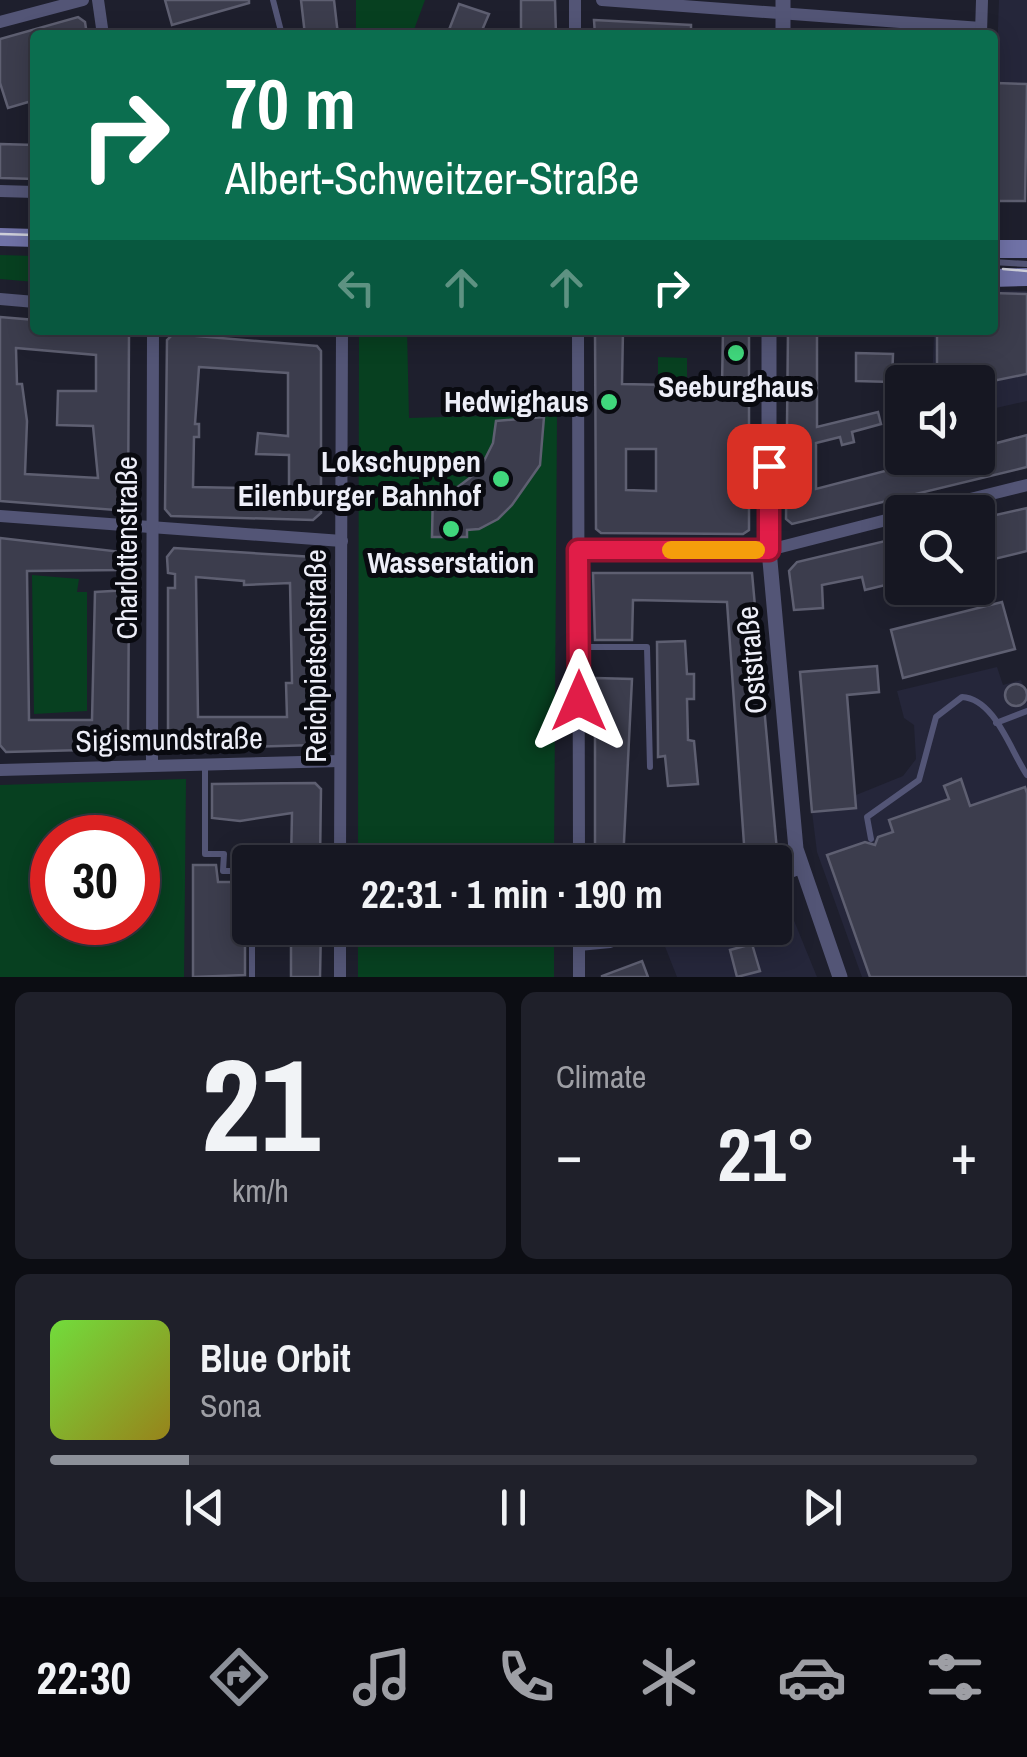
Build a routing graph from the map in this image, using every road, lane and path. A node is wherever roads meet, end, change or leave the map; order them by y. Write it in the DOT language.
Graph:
graph roads {
  1 [pos="83,0"];
  2 [pos="98,0"];
  3 [pos="273,0"];
  4 [pos="574,0"];
  5 [pos="602,0"];
  6 [pos="982,0"];
  7 [pos="784,8"];
  8 [pos="0,22"];
  9 [pos="102,30"];
  10 [pos="281,30"];
  11 [pos="575,30"];
  12 [pos="973,30"];
  13 [pos="982,30"];
  14 [pos="0,190"];
  15 [pos="30,192"];
  16 [pos="0,237"];
  17 [pos="30,238"];
  18 [pos="998,249"];
  19 [pos="1027,249"];
  20 [pos="1027,264"];
  21 [pos="998,265"];
  22 [pos="998,267"];
  23 [pos="1027,275"];
  24 [pos="998,277"];
  25 [pos="0,299"];
  26 [pos="30,302"];
  27 [pos="153,335"];
  28 [pos="341,335"];
  29 [pos="578,335"];
  30 [pos="769,335"];
  31 [pos="1027,485"];
  32 [pos="987,495"];
  33 [pos="0,516"];
  34 [pos="885,520"];
  35 [pos="151,524"];
  36 [pos="342,541"];
  37 [pos="578,550"];
  38 [pos="769,550"];
  39 [pos="578,647"];
  40 [pos="1027,711"];
  41 [pos="996,724"];
  42 [pos="340,761"];
  43 [pos="205,764"];
  44 [pos="152,766"];
  45 [pos="650,767"];
  46 [pos="0,770"];
  47 [pos="1027,775"];
  48 [pos="871,839"];
  49 [pos="340,845"];
  50 [pos="579,845"];
  51 [pos="800,868"];
  52 [pos="232,871"];
  53 [pos="792,871"];
  54 [pos="252,945"];
  55 [pos="340,945"];
  56 [pos="580,945"];
  57 [pos="252,977"];
  58 [pos="340,977"];
  59 [pos="579,977"];
  60 [pos="840,977"];
  1 -- 8 [label="street"];
  2 -- 9 [label="street"];
  3 -- 10 [label="lane"];
  4 -- 11 [label="street"];
  5 -- 7 [label="street"];
  6 -- 13 [label="street"];
  7 -- 12 [label="street"];
  14 -- 15 [label="street"];
  16 -- 17 [label="main road"];
  18 -- 19 [label="main road"];
  20 -- 21 [label="lane"];
  22 -- 23 [label="lane"];
  23 -- 24 [label="main road"];
  25 -- 26 [label="street"];
  27 -- 35 [label="street, Charlottenstraße"];
  28 -- 36 [label="street, Reichpietschstraße"];
  29 -- 37 [label="street"];
  30 -- 38 [label="street, Oststraße"];
  31 -- 32 [label="street"];
  33 -- 35 [label="street"];
  34 -- 38 [label="street"];
  35 -- 36 [label="street"];
  35 -- 44 [label="street, Charlottenstraße"];
  36 -- 42 [label="street, Reichpietschstraße"];
  37 -- 38 [label="street"];
  37 -- 39 [label="street"];
  38 -- 51 [label="street, Oststraße"];
  39 -- 45 [label="lane"];
  39 -- 50 [label="street"];
  40 -- 41 [label="lane"];
  41 -- 47 [label="lane"];
  41 -- 48 [label="lane"];
  42 -- 43 [label="street, Sigismundstraße"];
  42 -- 49 [label="street, Reichpietschstraße"];
  43 -- 44 [label="street, Sigismundstraße"];
  43 -- 52 [label="lane"];
  44 -- 46 [label="street, Sigismundstraße"];
  51 -- 53 [label="street"];
  51 -- 60 [label="street, Oststraße"];
  54 -- 57 [label="lane"];
  55 -- 58 [label="street"];
  56 -- 59 [label="street"];
}
